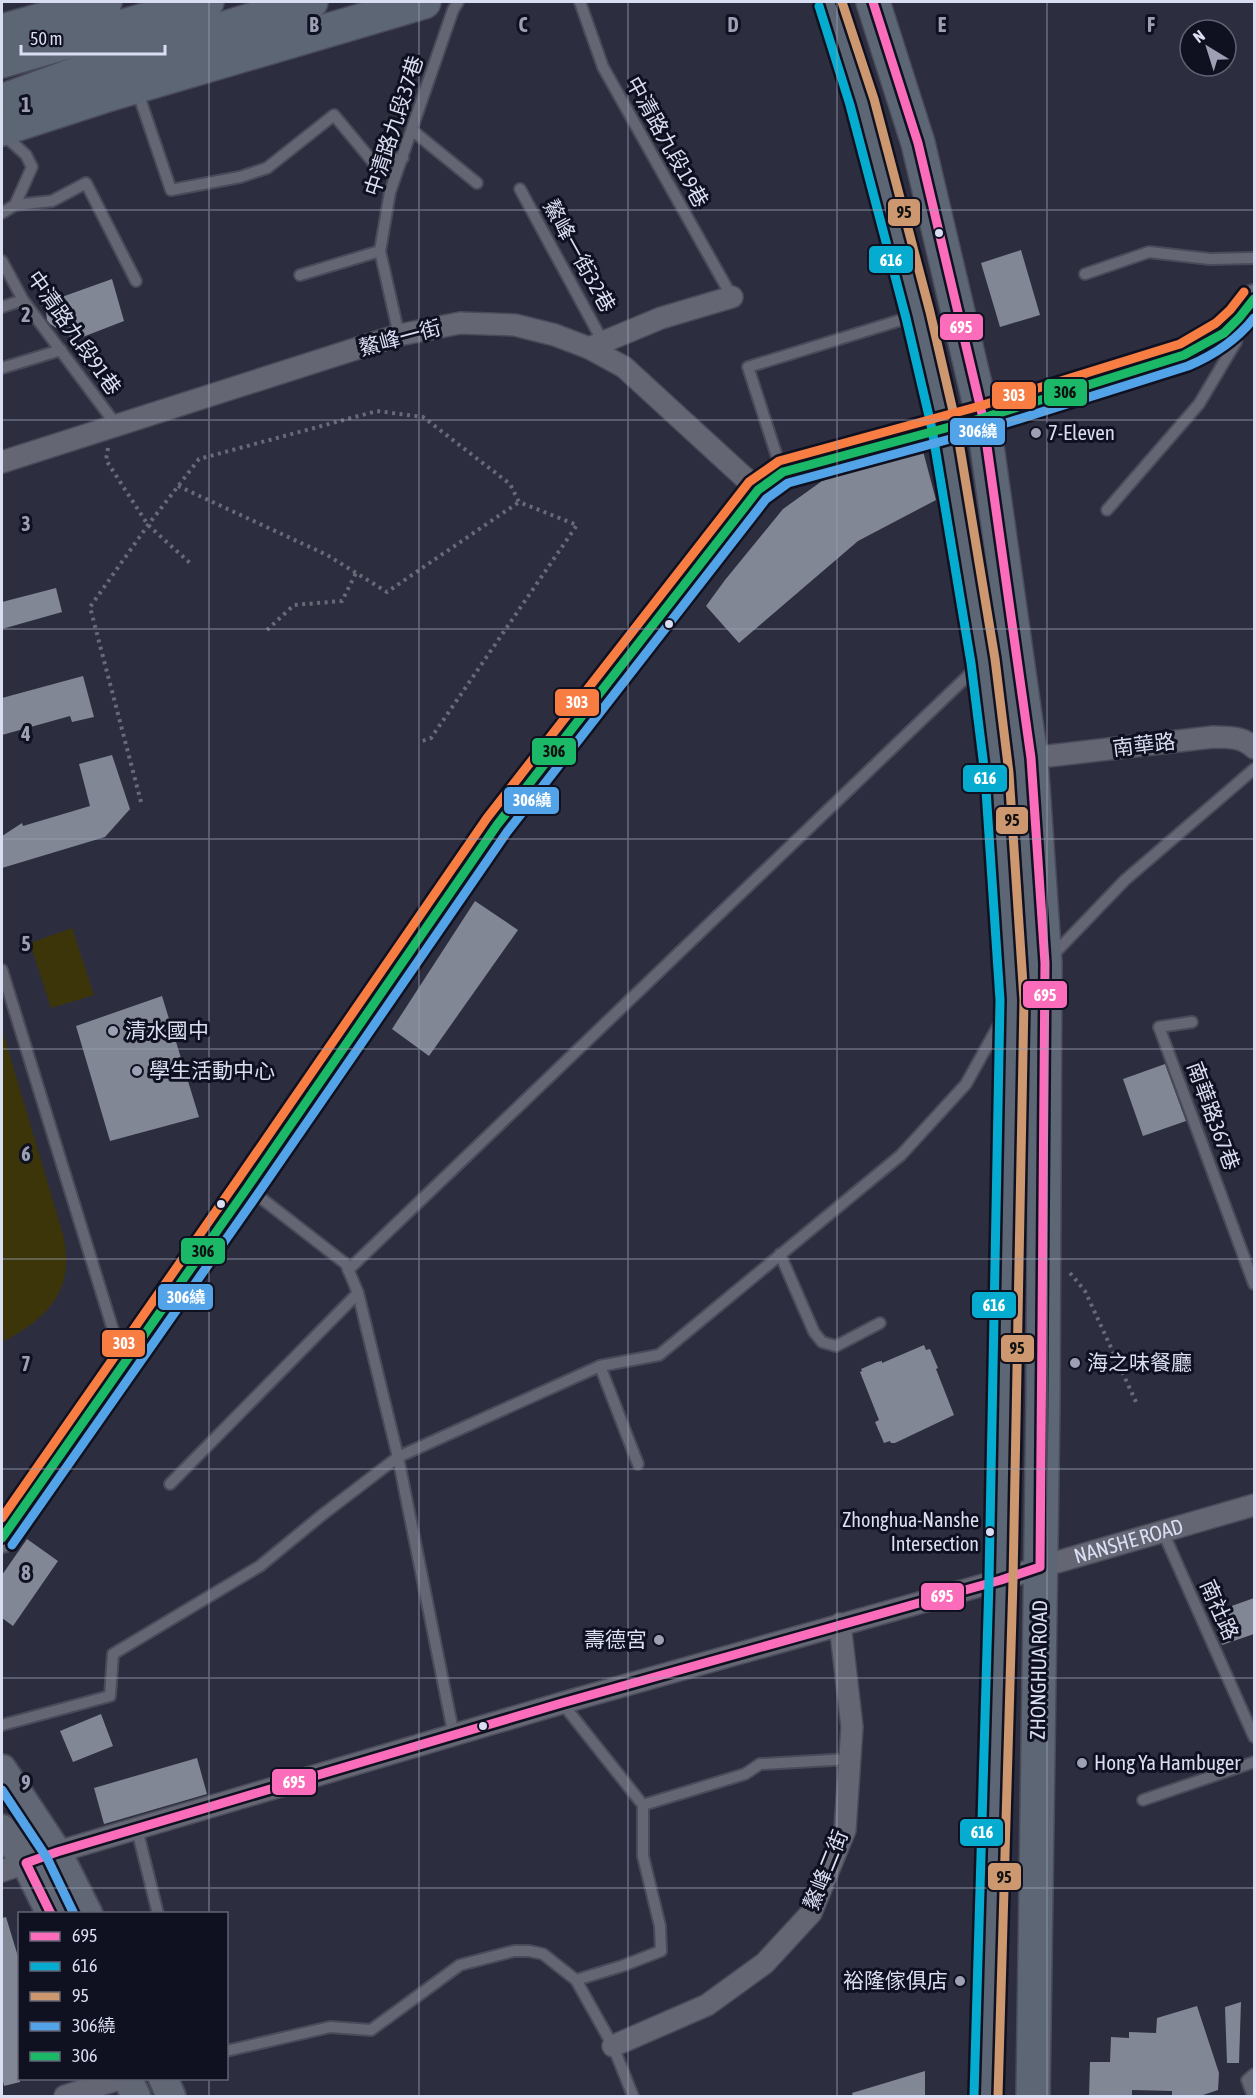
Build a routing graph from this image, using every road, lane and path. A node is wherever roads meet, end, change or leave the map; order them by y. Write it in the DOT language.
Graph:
graph roads {
  1 [pos="105,2"];
  2 [pos="207,2"];
  3 [pos="311,2"];
  4 [pos="424,2"];
  5 [pos="458,2"];
  6 [pos="580,2"];
  7 [pos="830,2"];
  8 [pos="873,2"];
  9 [pos="51,18"];
  10 [pos="2,31"];
  11 [pos="2,44"];
  12 [pos="2,61"];
  13 [pos="100,82"];
  14 [pos="136,87"];
  15 [pos="2,101"];
  16 [pos="2,107"];
  17 [pos="2,131"];
  18 [pos="413,131"];
  19 [pos="403,158"];
  20 [pos="477,183"];
  21 [pos="520,189"];
  22 [pos="15,205"];
  23 [pos="2,213"];
  24 [pos="380,251"];
  25 [pos="1254,258"];
  26 [pos="2,261"];
  27 [pos="1085,274"];
  28 [pos="300,275"];
  29 [pos="136,281"];
  30 [pos="732,297"];
  31 [pos="23,300"];
  32 [pos="2,307"];
  33 [pos="1247,310"];
  34 [pos="918,315"];
  35 [pos="399,335"];
  36 [pos="596,345"];
  37 [pos="61,350"];
  38 [pos="2,368"];
  39 [pos="983,418"];
  40 [pos="117,426"];
  41 [pos="944,427"];
  42 [pos="2,462"];
  43 [pos="783,472"];
  44 [pos="178,486"];
  45 [pos="758,490"];
  46 [pos="519,502"];
  47 [pos="1107,510"];
  48 [pos="148,525"];
  49 [pos="190,563"];
  50 [pos="356,573"];
  51 [pos="267,630"];
  52 [pos="983,661"];
  53 [pos="422,741"];
  54 [pos="1254,748"];
  55 [pos="1031,758"];
  56 [pos="1254,769"];
  57 [pos="141,802"];
  58 [pos="1045,963"];
  59 [pos="2,970"];
  60 [pos="1012,1000"];
  61 [pos="1192,1022"];
  62 [pos="248,1188"];
  63 [pos="1044,1241"];
  64 [pos="780,1254"];
  65 [pos="348,1270"];
  66 [pos="1254,1284"];
  67 [pos="358,1293"];
  68 [pos="880,1323"];
  69 [pos="123,1363"];
  70 [pos="600,1366"];
  71 [pos="1136,1402"];
  72 [pos="398,1457"];
  73 [pos="638,1464"];
  74 [pos="170,1484"];
  75 [pos="1254,1505"];
  76 [pos="1162,1532"];
  77 [pos="2,1538"];
  78 [pos="1040,1567"];
  79 [pos="1001,1580"];
  80 [pos="840,1624"];
  81 [pos="562,1703"];
  82 [pos="2,1725"];
  83 [pos="454,1736"];
  84 [pos="1254,1737"];
  85 [pos="850,1759"];
  86 [pos="1254,1762"];
  87 [pos="2,1769"];
  88 [pos="1143,1800"];
  89 [pos="643,1805"];
  90 [pos="2,1829"];
  91 [pos="137,1829"];
  92 [pos="57,1852"];
  93 [pos="14,1867"];
  94 [pos="49,1912"];
  95 [pos="87,1912"];
  96 [pos="158,1912"];
  97 [pos="576,1980"];
  98 [pos="612,2046"];
  99 [pos="228,2051"];
  100 [pos="1254,2074"];
  101 [pos="122,2080"];
  102 [pos="126,2080"];
  103 [pos="163,2080"];
  104 [pos="65,2097"];
  105 [pos="136,2097"];
  106 [pos="171,2097"];
  107 [pos="633,2097"];
  108 [pos="986,2097"];
  109 [pos="1033,2097"];
  110 [pos="1253,2097"];
  1 -- 9 [label="main road"];
  2 -- 12 [label="main road"];
  3 -- 13 [label="main road"];
  4 -- 14 [label="main road"];
  5 -- 18 [label="lane, 中清路九段37巷"];
  6 -- 30 [label="lane, 中清路九段19巷"];
  7 -- 34 [label="main road, ZHONGHUA ROAD"];
  8 -- 39 [label="main road, ZHONGHUA ROAD"];
  9 -- 10 [label="main road"];
  9 -- 11 [label="main road"];
  13 -- 14 [label="main road"];
  13 -- 15 [label="main road"];
  13 -- 16 [label="main road"];
  13 -- 17 [label="main road"];
  14 -- 19 [label="lane"];
  17 -- 22 [label="lane"];
  18 -- 19 [label="lane, 中清路九段37巷"];
  18 -- 20 [label="lane"];
  19 -- 24 [label="lane, 中清路九段37巷"];
  21 -- 36 [label="lane, 鰲峰一街32巷"];
  22 -- 23 [label="lane"];
  22 -- 29 [label="lane"];
  24 -- 28 [label="lane"];
  24 -- 35 [label="lane, 中清路九段37巷"];
  25 -- 27 [label="lane"];
  26 -- 31 [label="lane, 中清路九段91巷"];
  30 -- 36 [label="street"];
  31 -- 32 [label="lane"];
  31 -- 37 [label="lane, 中清路九段91巷"];
  33 -- 39 [label="street"];
  33 -- 47 [label="lane"];
  34 -- 41 [label="main road, ZHONGHUA ROAD"];
  34 -- 43 [label="lane"];
  35 -- 36 [label="street, 鰲峰一街"];
  35 -- 40 [label="street, 鰲峰一街"];
  36 -- 45 [label="street, 鰲峰一街"];
  37 -- 38 [label="lane"];
  37 -- 40 [label="lane, 中清路九段91巷"];
  39 -- 41 [label="street"];
  39 -- 55 [label="main road, ZHONGHUA ROAD"];
  40 -- 42 [label="street, 鰲峰一街"];
  40 -- 48 [label="path"];
  41 -- 43 [label="street"];
  41 -- 52 [label="main road, ZHONGHUA ROAD"];
  43 -- 45 [label="street"];
  44 -- 46 [label="path"];
  44 -- 48 [label="path"];
  44 -- 50 [label="path"];
  45 -- 62 [label="street"];
  46 -- 50 [label="path"];
  46 -- 53 [label="path"];
  48 -- 49 [label="path"];
  48 -- 57 [label="path"];
  50 -- 51 [label="path"];
  52 -- 60 [label="main road, ZHONGHUA ROAD"];
  52 -- 65 [label="lane"];
  54 -- 55 [label="street, 南華路"];
  55 -- 58 [label="main road, ZHONGHUA ROAD"];
  56 -- 58 [label="lane"];
  58 -- 60 [label="lane"];
  58 -- 63 [label="main road, ZHONGHUA ROAD"];
  59 -- 69 [label="lane"];
  60 -- 64 [label="lane"];
  60 -- 79 [label="main road, ZHONGHUA ROAD"];
  61 -- 66 [label="lane, 南華路367巷"];
  62 -- 65 [label="lane"];
  62 -- 69 [label="street"];
  63 -- 71 [label="path"];
  63 -- 78 [label="main road, ZHONGHUA ROAD"];
  64 -- 68 [label="lane"];
  64 -- 70 [label="lane"];
  65 -- 67 [label="lane"];
  67 -- 72 [label="lane"];
  67 -- 74 [label="lane"];
  69 -- 77 [label="street"];
  70 -- 72 [label="lane"];
  70 -- 73 [label="lane"];
  72 -- 82 [label="lane"];
  72 -- 83 [label="lane"];
  75 -- 76 [label="street, NANSHE ROAD"];
  76 -- 78 [label="street, NANSHE ROAD"];
  76 -- 84 [label="lane, 南社路"];
  78 -- 79 [label="street, NANSHE ROAD"];
  78 -- 109 [label="main road, ZHONGHUA ROAD"];
  79 -- 80 [label="street, NANSHE ROAD"];
  79 -- 108 [label="main road, ZHONGHUA ROAD"];
  80 -- 81 [label="street, NANSHE ROAD"];
  80 -- 85 [label="street, 鰲峰二街"];
  81 -- 83 [label="street, NANSHE ROAD"];
  81 -- 89 [label="lane"];
  83 -- 91 [label="street, NANSHE ROAD"];
  85 -- 89 [label="lane"];
  85 -- 98 [label="street, 鰲峰二街"];
  86 -- 88 [label="lane"];
  87 -- 92 [label="street"];
  89 -- 97 [label="lane"];
  90 -- 93 [label="street"];
  91 -- 92 [label="street, NANSHE ROAD"];
  91 -- 96 [label="lane"];
  92 -- 93 [label="street, NANSHE ROAD"];
  92 -- 95 [label="street"];
  93 -- 94 [label="street"];
  97 -- 98 [label="lane"];
  97 -- 99 [label="lane"];
  98 -- 107 [label="lane"];
  100 -- 110 [label="lane"];
  101 -- 104 [label="street"];
  102 -- 105 [label="street"];
  103 -- 106 [label="street"];
}
